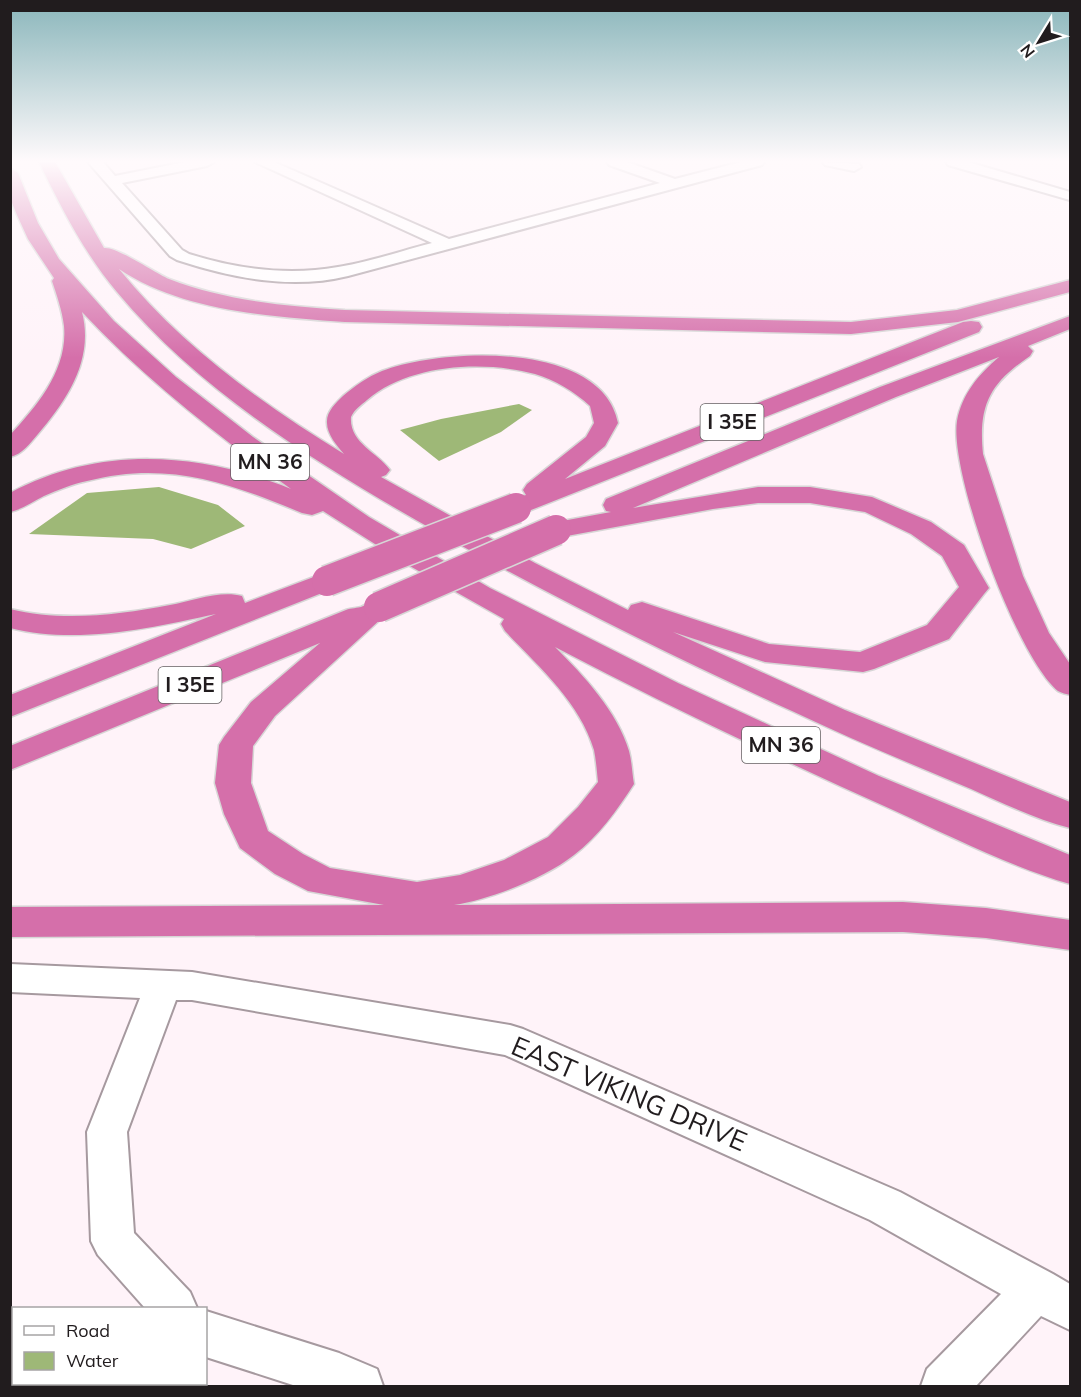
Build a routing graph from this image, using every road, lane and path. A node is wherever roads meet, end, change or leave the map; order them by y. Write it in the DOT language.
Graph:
graph roads {
  1 [pos="32,227"];
  2 [pos="81,227"];
  3 [pos="152,227"];
  4 [pos="409,227"];
  5 [pos="511,227"];
  6 [pos="82,230"];
  7 [pos="447,244"];
  8 [pos="59,270"];
  9 [pos="1071,287"];
  10 [pos="1069,323"];
  11 [pos="10,450"];
  12 [pos="10,504"];
  13 [pos="520,505"];
  14 [pos="430,517"];
  15 [pos="564,528"];
  16 [pos="369,529"];
  17 [pos="327,581"];
  18 [pos="549,584"];
  19 [pos="498,605"];
  20 [pos="373,610"];
  21 [pos="10,618"];
  22 [pos="1071,686"];
  23 [pos="10,707"];
  24 [pos="10,759"];
  25 [pos="1071,816"];
  26 [pos="1071,870"];
  27 [pos="10,922"];
  28 [pos="1071,934"];
  29 [pos="10,978"];
  30 [pos="163,985"];
  31 [pos="1054,1299"];
  32 [pos="173,1307"];
  33 [pos="207,1334"];
  34 [pos="360,1386"];
  35 [pos="944,1386"];
  1 -- 8 [label="highway, MN 36"];
  2 -- 6 [label="highway, MN 36"];
  3 -- 7 [label="street"];
  4 -- 7 [label="street"];
  5 -- 7 [label="street"];
  6 -- 9 [label="highway"];
  6 -- 14 [label="highway, MN 36"];
  8 -- 11 [label="highway"];
  8 -- 16 [label="highway, MN 36"];
  9 -- 13 [label="highway, I 35E"];
  10 -- 15 [label="highway, I 35E"];
  10 -- 22 [label="highway"];
  12 -- 16 [label="highway"];
  13 -- 14 [label="highway"];
  13 -- 17 [label="highway, I 35E, bridge"];
  14 -- 18 [label="highway, MN 36"];
  15 -- 18 [label="highway"];
  15 -- 20 [label="highway, I 35E, bridge"];
  16 -- 19 [label="highway, MN 36"];
  17 -- 21 [label="highway"];
  17 -- 23 [label="highway, I 35E"];
  18 -- 25 [label="highway, MN 36"];
  19 -- 20 [label="highway"];
  19 -- 26 [label="highway, MN 36"];
  20 -- 24 [label="highway, I 35E"];
  27 -- 28 [label="highway"];
  29 -- 30 [label="street, EAST VIKING DRIVE"];
  30 -- 31 [label="street, EAST VIKING DRIVE"];
  30 -- 32 [label="street"];
  31 -- 35 [label="street"];
  33 -- 34 [label="street"];
}
